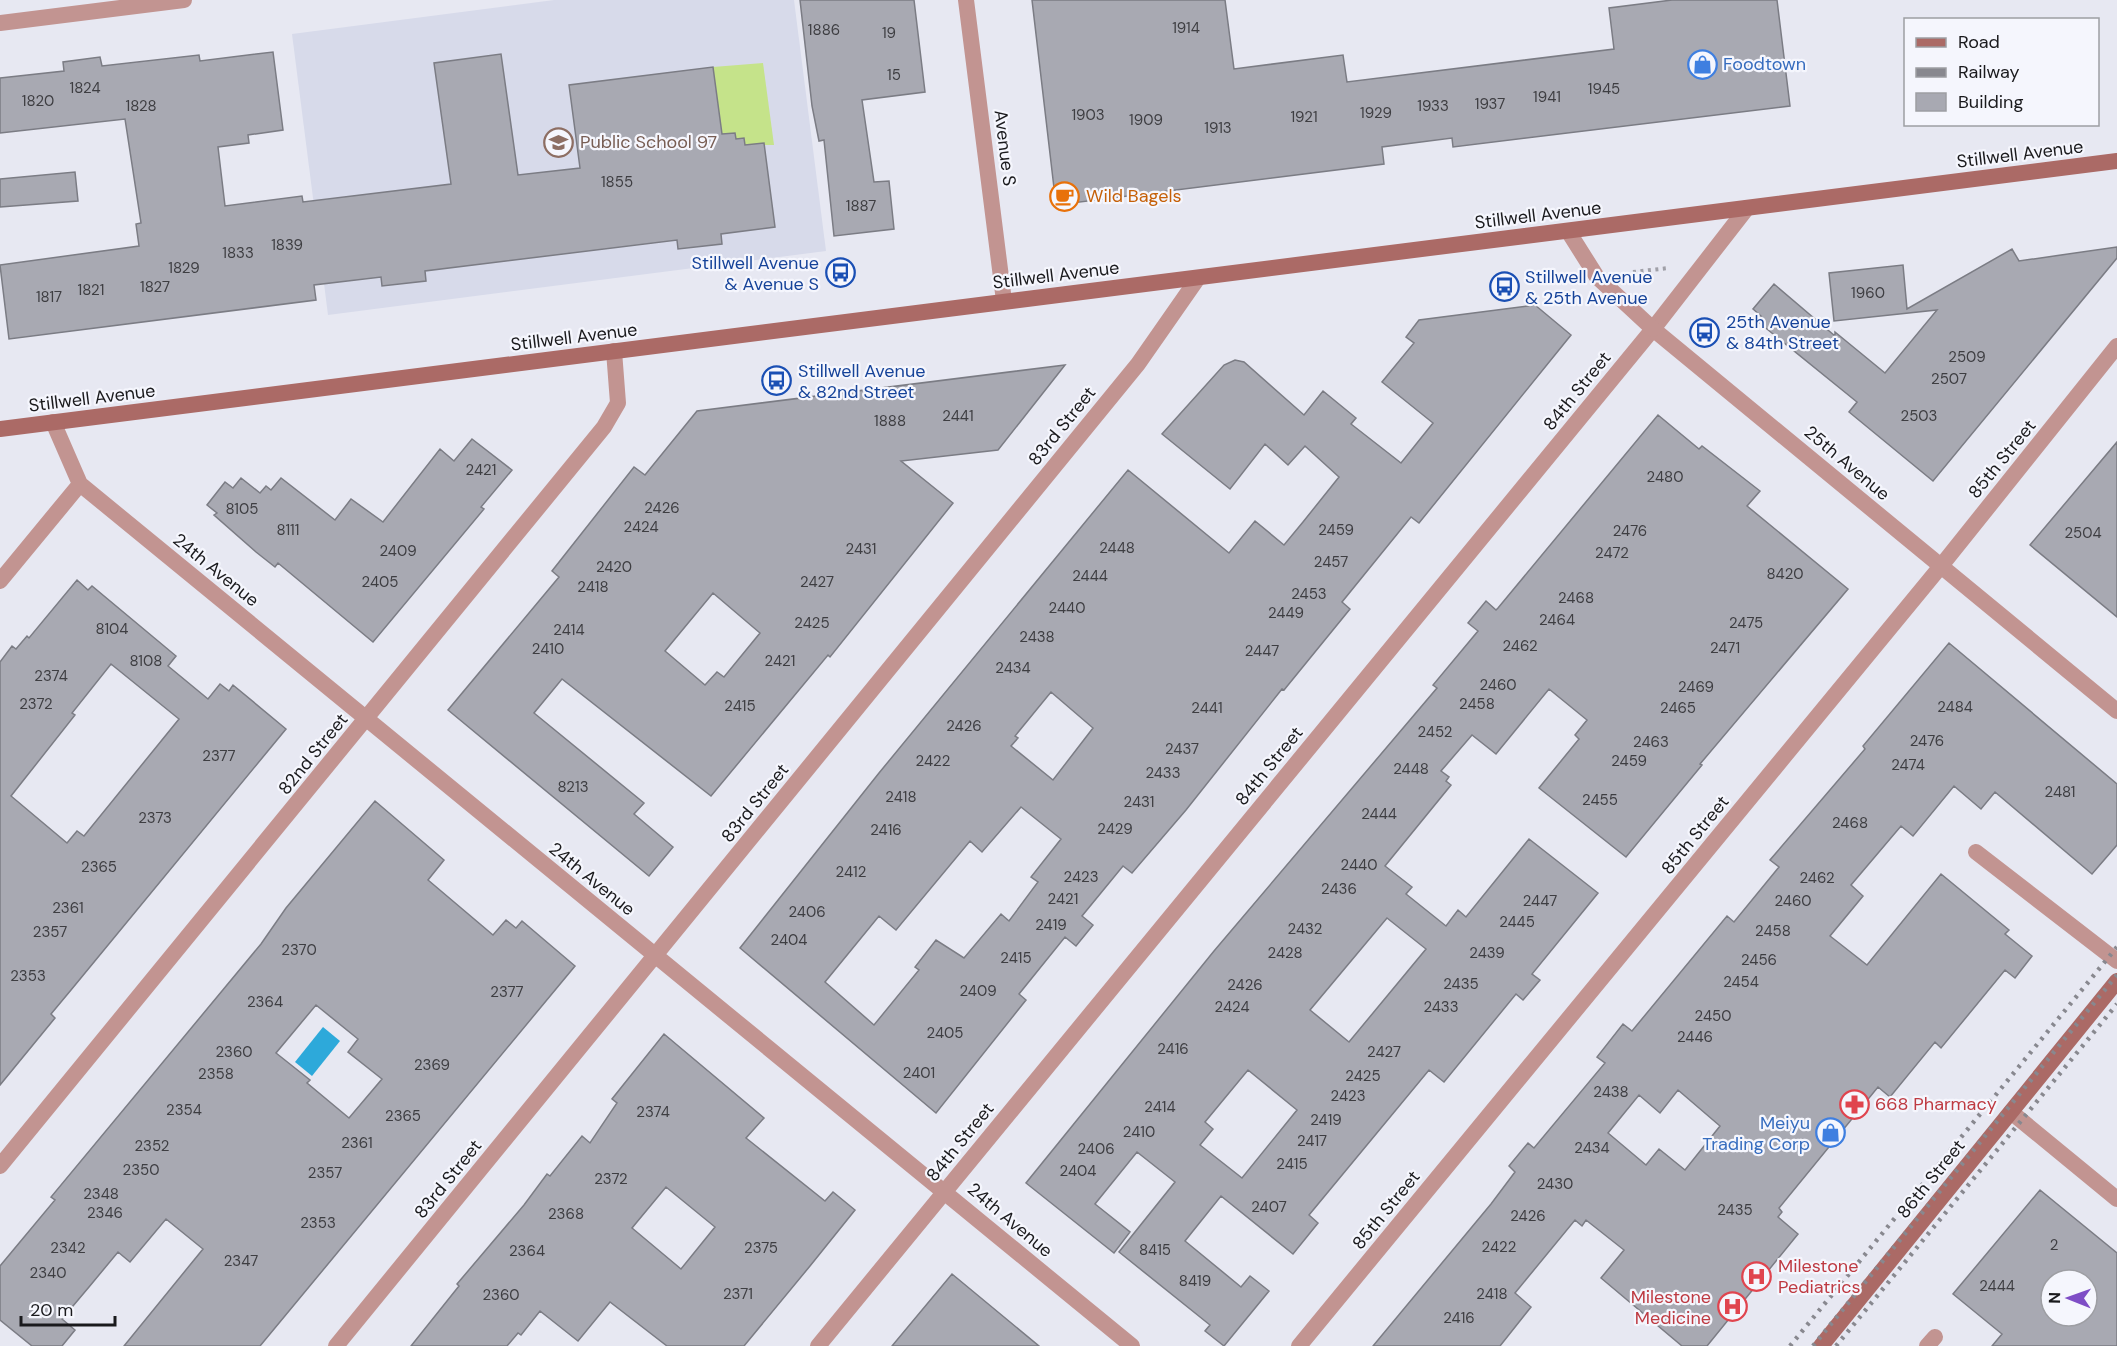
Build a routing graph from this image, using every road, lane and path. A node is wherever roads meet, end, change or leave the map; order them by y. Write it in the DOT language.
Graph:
graph roads {
  1 [pos="184,0"];
  2 [pos="966,0"];
  3 [pos="0,23"];
  4 [pos="2117,161"];
  5 [pos="1747,208"];
  6 [pos="1568,231"];
  7 [pos="1640,265"];
  8 [pos="1668,268"];
  9 [pos="1640,271"];
  10 [pos="1633,272"];
  11 [pos="1198,278"];
  12 [pos="1004,301"];
  13 [pos="1653,329"];
  14 [pos="2117,346"];
  15 [pos="614,351"];
  16 [pos="53,422"];
  17 [pos="0,429"];
  18 [pos="80,484"];
  19 [pos="1941,566"];
  20 [pos="0,581"];
  21 [pos="2117,711"];
  22 [pos="367,720"];
  23 [pos="1976,852"];
  24 [pos="656,957"];
  25 [pos="2117,961"];
  26 [pos="2117,981"];
  27 [pos="2011,1112"];
  28 [pos="0,1166"];
  29 [pos="945,1191"];
  30 [pos="2117,1199"];
  31 [pos="336,1346"];
  32 [pos="818,1346"];
  33 [pos="1131,1346"];
  34 [pos="1299,1346"];
  35 [pos="1821,1346"];
  1 -- 3 [label="street"];
  2 -- 12 [label="street, Avenue S"];
  4 -- 5 [label="main road, Stillwell Avenue"];
  5 -- 6 [label="main road, Stillwell Avenue"];
  5 -- 13 [label="street, 84th Street"];
  6 -- 11 [label="main road, Stillwell Avenue"];
  6 -- 13 [label="street, 25th Avenue"];
  7 -- 9 [label="path"];
  8 -- 9 [label="path"];
  9 -- 10 [label="path"];
  11 -- 12 [label="main road, Stillwell Avenue"];
  11 -- 24 [label="street, 83rd Street"];
  12 -- 15 [label="main road, Stillwell Avenue"];
  13 -- 19 [label="street, 25th Avenue"];
  13 -- 29 [label="street, 84th Street"];
  14 -- 19 [label="street, 85th Street"];
  15 -- 16 [label="main road, Stillwell Avenue"];
  15 -- 22 [label="street, 82nd Street"];
  16 -- 17 [label="main road, Stillwell Avenue"];
  16 -- 18 [label="street, 24th Avenue"];
  18 -- 20 [label="street"];
  18 -- 22 [label="street, 24th Avenue"];
  19 -- 21 [label="street, 25th Avenue"];
  19 -- 34 [label="street, 85th Street"];
  22 -- 24 [label="street, 24th Avenue"];
  22 -- 28 [label="street, 82nd Street"];
  23 -- 25 [label="street"];
  24 -- 29 [label="street, 24th Avenue"];
  24 -- 31 [label="street, 83rd Street"];
  26 -- 27 [label="main road, 86th Street"];
  27 -- 30 [label="street"];
  27 -- 35 [label="main road, 86th Street"];
  29 -- 32 [label="street, 84th Street"];
  29 -- 33 [label="street, 24th Avenue"];
}
